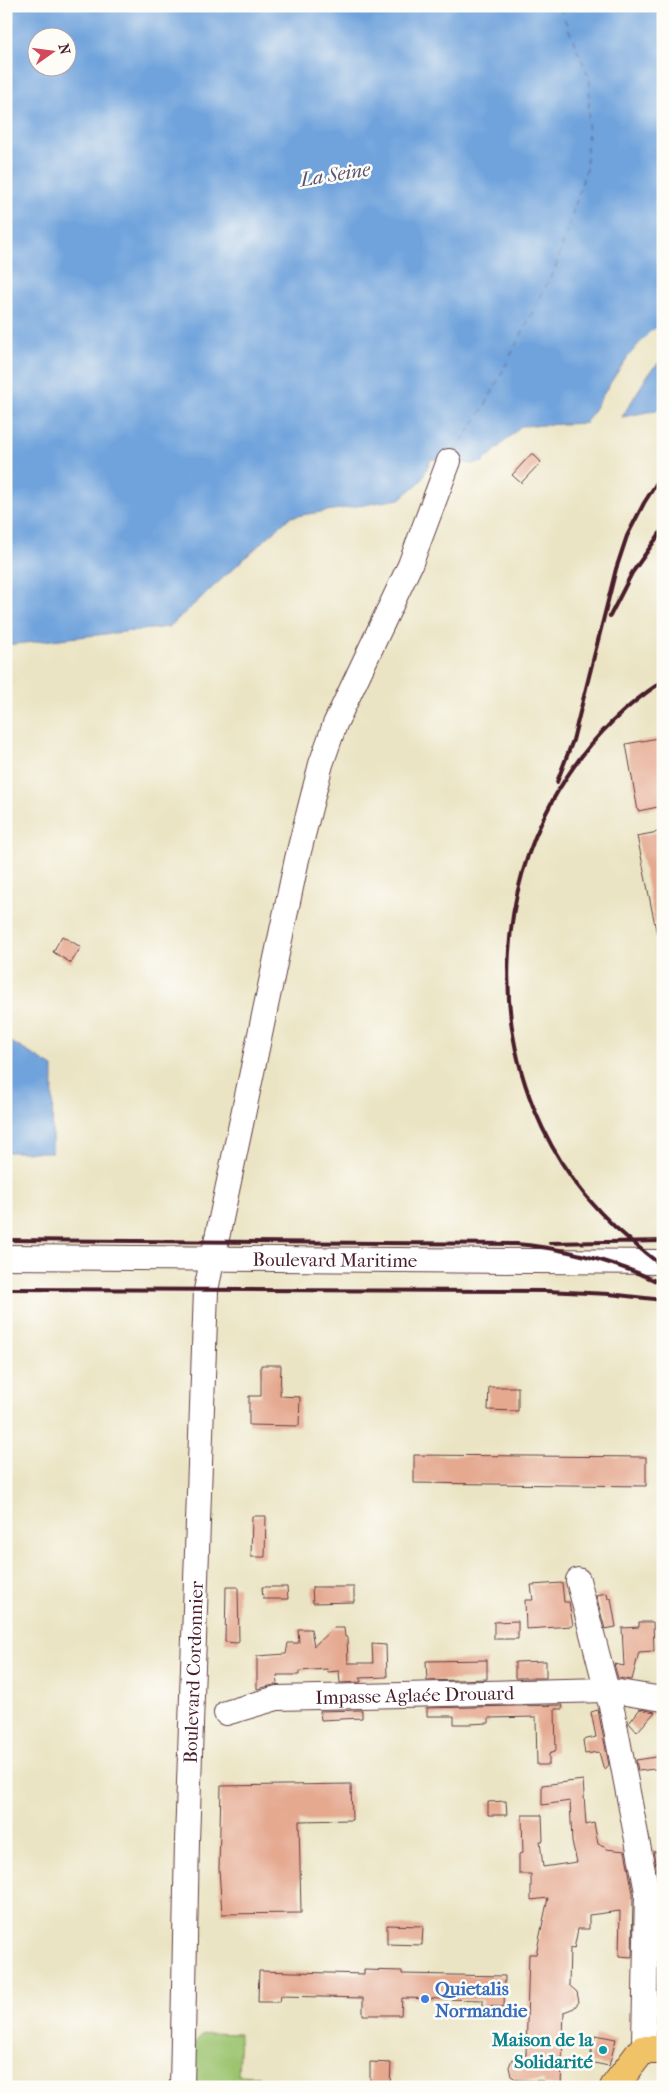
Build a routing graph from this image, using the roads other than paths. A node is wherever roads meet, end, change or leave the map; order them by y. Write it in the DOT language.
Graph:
graph roads {
  1 [pos="449,461"];
  2 [pos="6,1257"];
  3 [pos="213,1258"];
  4 [pos="663,1262"];
  5 [pos="578,1580"];
  6 [pos="606,1690"];
  7 [pos="663,1699"];
  8 [pos="226,1713"];
  9 [pos="655,1892"];
  10 [pos="652,2050"];
  11 [pos="182,2087"];
  12 [pos="614,2087"];
  1 -- 3 [label="street, Boulevard Cordonnier"];
  2 -- 3 [label="street, Boulevard Maritime"];
  3 -- 4 [label="street, Boulevard Maritime"];
  3 -- 11 [label="street, Boulevard Cordonnier"];
  5 -- 6 [label="street"];
  6 -- 7 [label="street, Impasse Aglaée Drouard"];
  6 -- 8 [label="street, Impasse Aglaée Drouard"];
  6 -- 9 [label="street"];
  9 -- 10 [label="street"];
  10 -- 12 [label="main road"];
}
